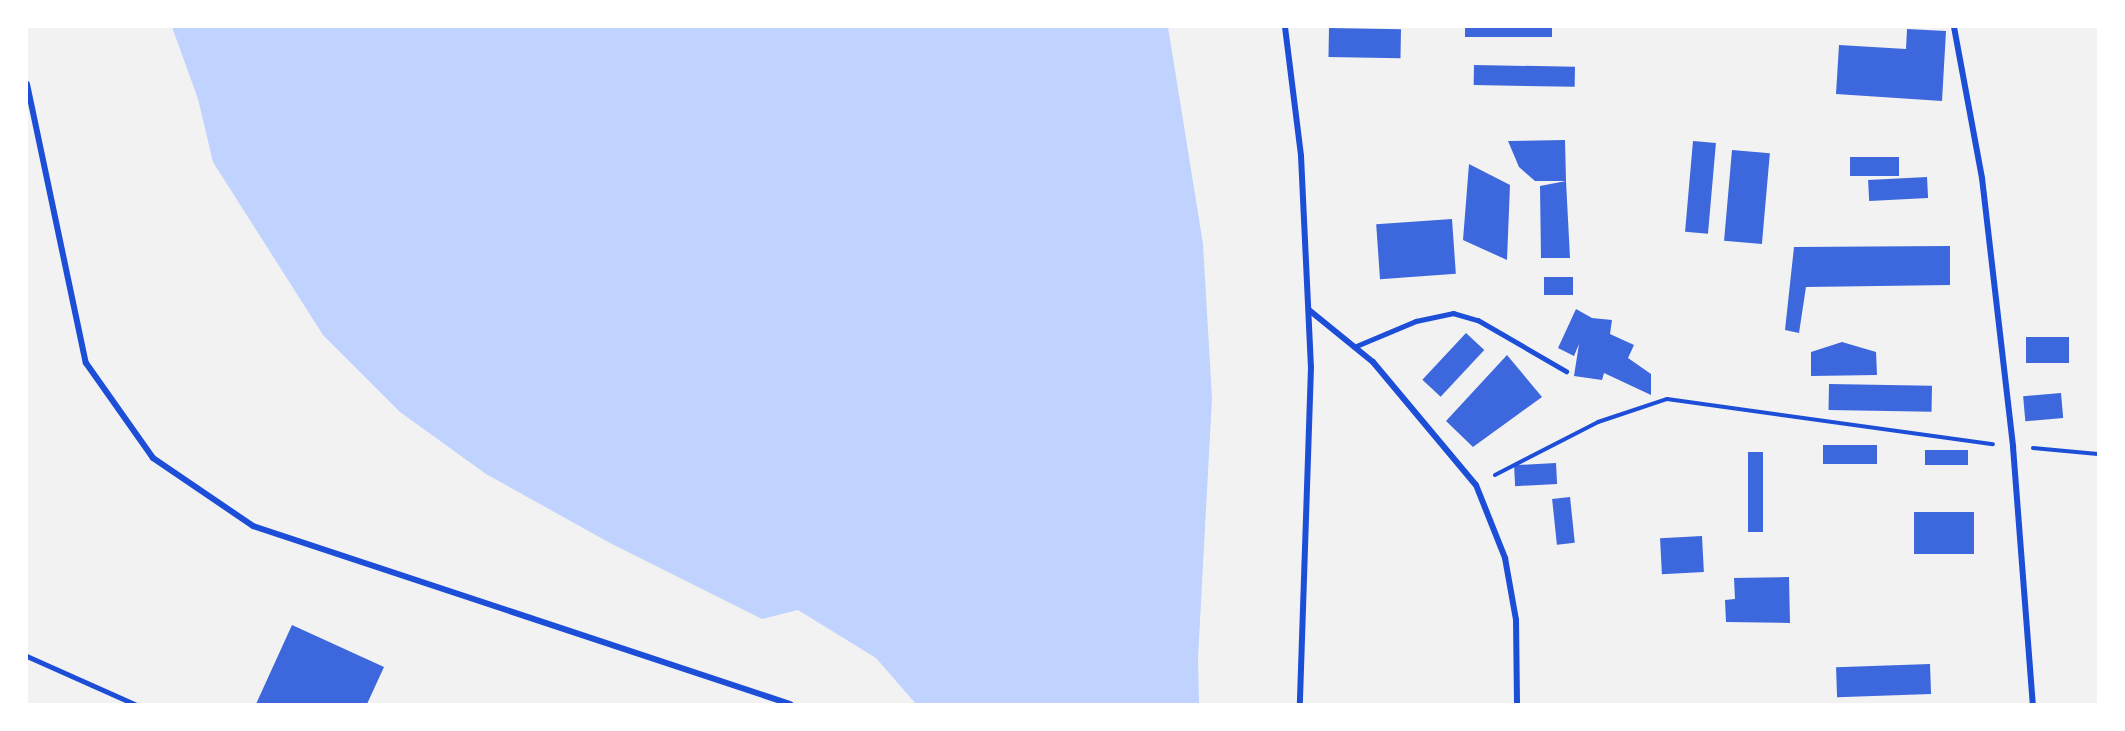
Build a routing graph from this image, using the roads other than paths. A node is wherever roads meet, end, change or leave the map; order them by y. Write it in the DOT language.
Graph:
graph roads {
  1 [pos="1285,27"];
  2 [pos="1954,27"];
  3 [pos="27,84"];
  4 [pos="1309,310"];
  5 [pos="1354,347"];
  6 [pos="1566,372"];
  7 [pos="27,656"];
  8 [pos="135,704"];
  9 [pos="790,704"];
  10 [pos="1300,704"];
  11 [pos="1517,704"];
  12 [pos="2033,704"];
  1 -- 4 [label="street"];
  2 -- 12 [label="street"];
  3 -- 9 [label="street"];
  4 -- 5 [label="street"];
  4 -- 10 [label="street"];
  5 -- 6 [label="lane"];
  5 -- 11 [label="street"];
  7 -- 8 [label="lane"];
}
